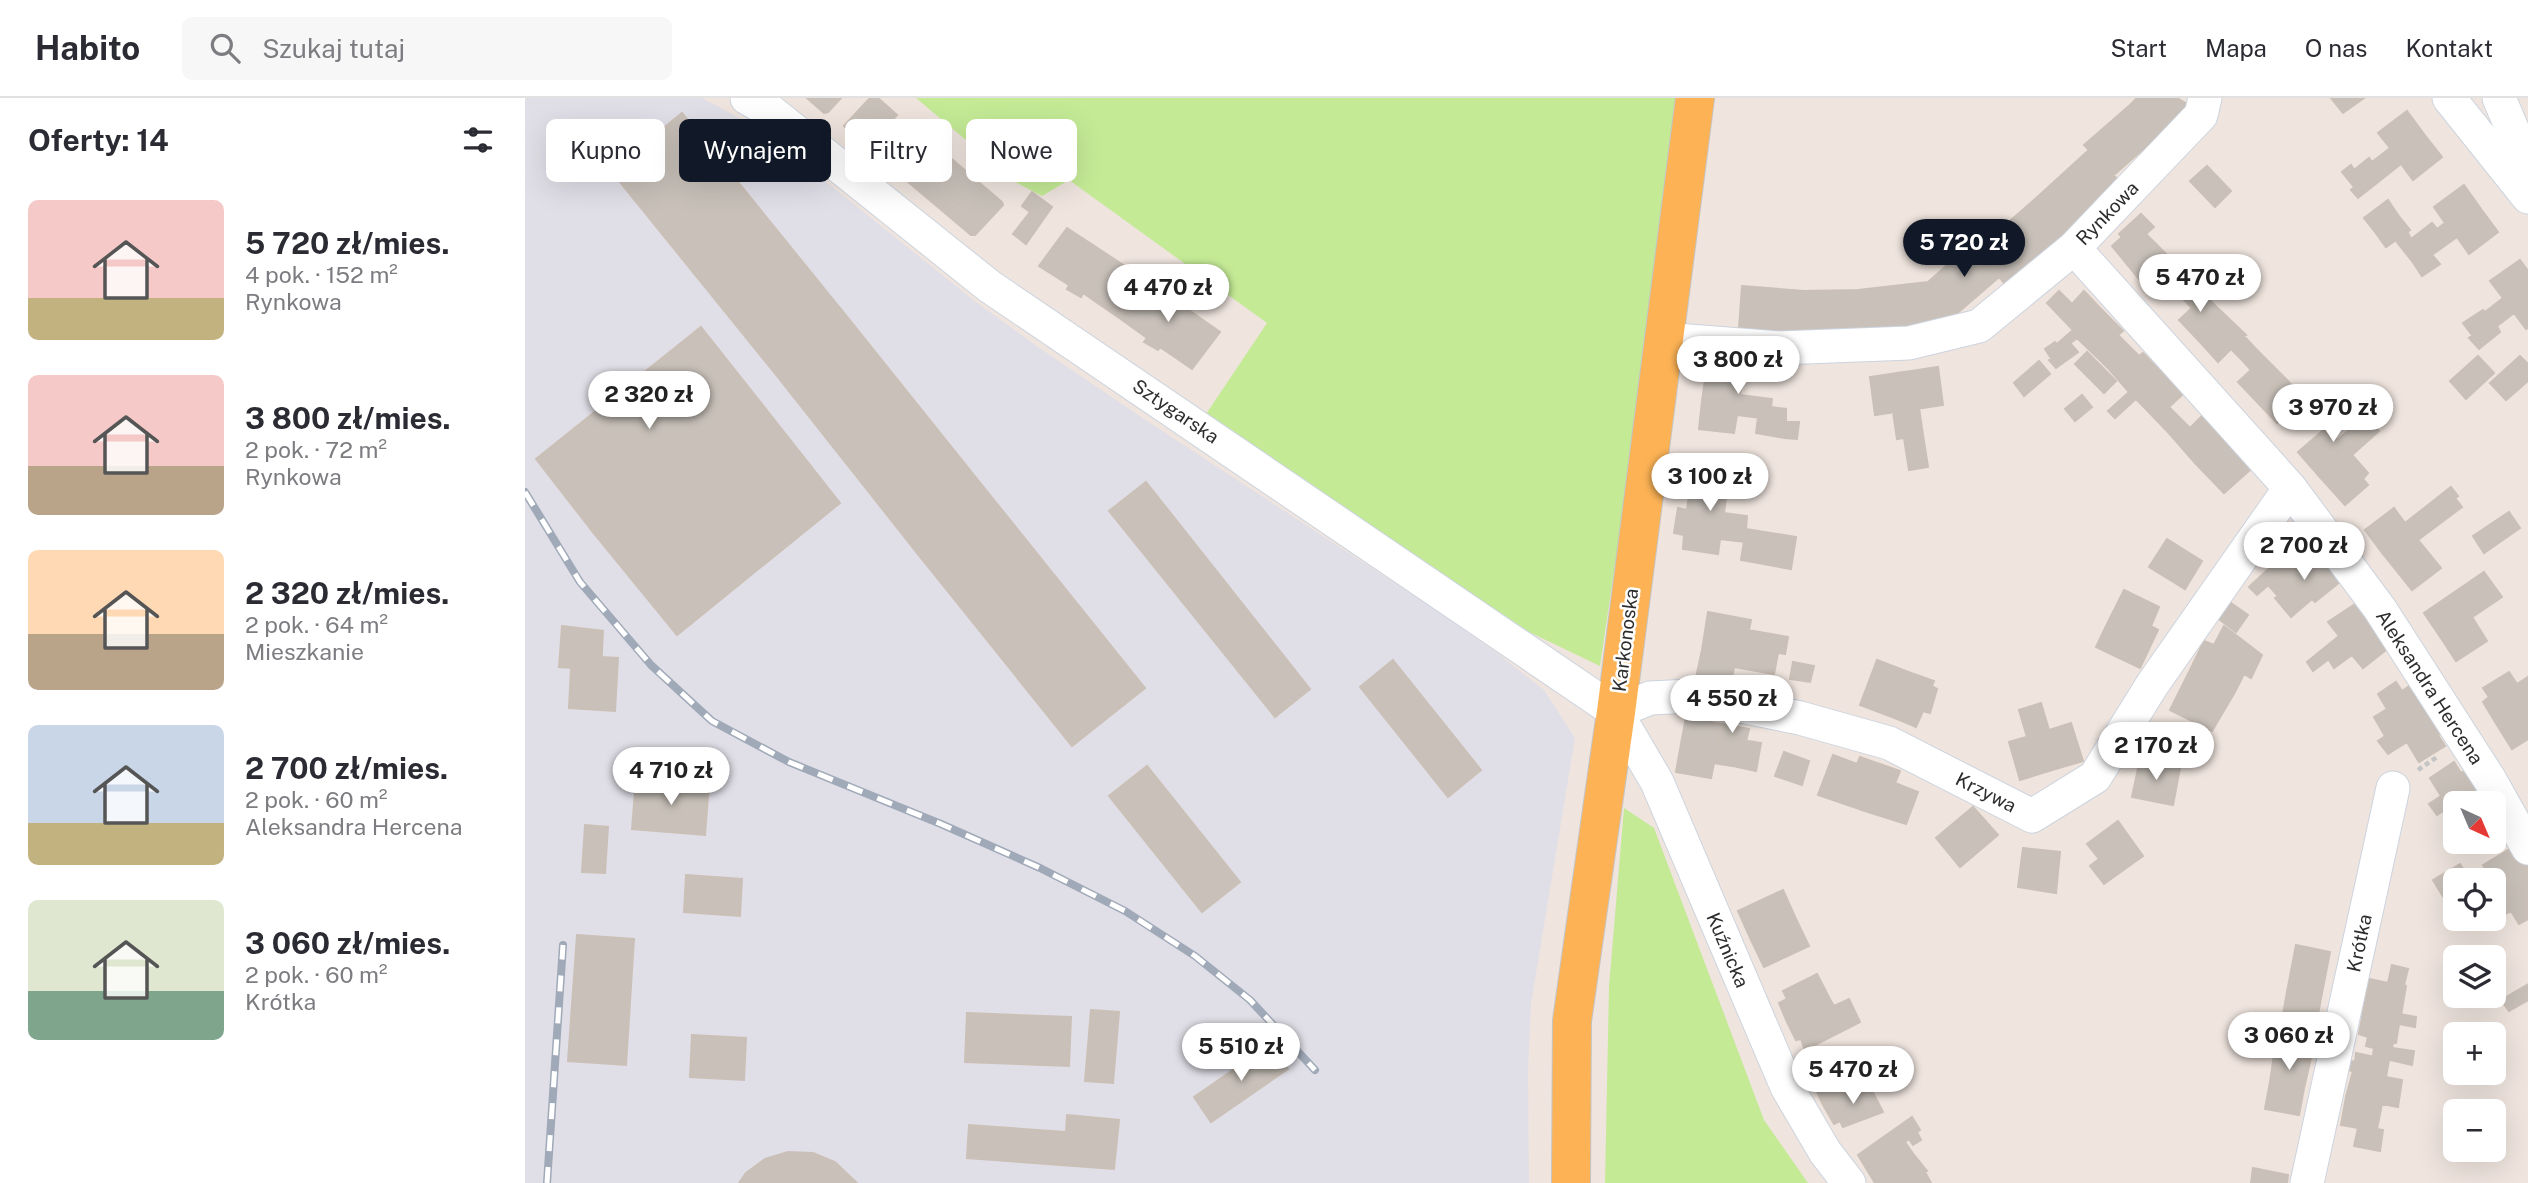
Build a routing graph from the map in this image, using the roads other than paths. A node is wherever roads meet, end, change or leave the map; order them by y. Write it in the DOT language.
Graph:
graph roads {
  1 [pos="747,98"];
  2 [pos="1695,98"];
  3 [pos="2205,98"];
  4 [pos="2449,98"];
  5 [pos="2499,98"];
  6 [pos="2528,166"];
  7 [pos="2528,197"];
  8 [pos="2074,248"];
  9 [pos="1663,339"];
  10 [pos="2290,488"];
  11 [pos="1616,712"];
  12 [pos="2393,788"];
  13 [pos="2528,848"];
  14 [pos="1571,1183"];
  15 [pos="1849,1183"];
  16 [pos="2308,1183"];
  1 -- 11 [label="street, Sztygarska"];
  2 -- 9 [label="main road, Karkonoska"];
  3 -- 8 [label="street, Rynkowa"];
  4 -- 7 [label="street"];
  5 -- 6 [label="street"];
  8 -- 9 [label="street, Rynkowa"];
  8 -- 10 [label="street, Aleksandra Hercena"];
  9 -- 11 [label="main road, Karkonoska"];
  10 -- 11 [label="street, Krzywa"];
  10 -- 13 [label="street, Aleksandra Hercena"];
  11 -- 14 [label="main road, Karkonoska"];
  11 -- 15 [label="street, Kuźnicka"];
  12 -- 16 [label="street, Krótka"];
}
